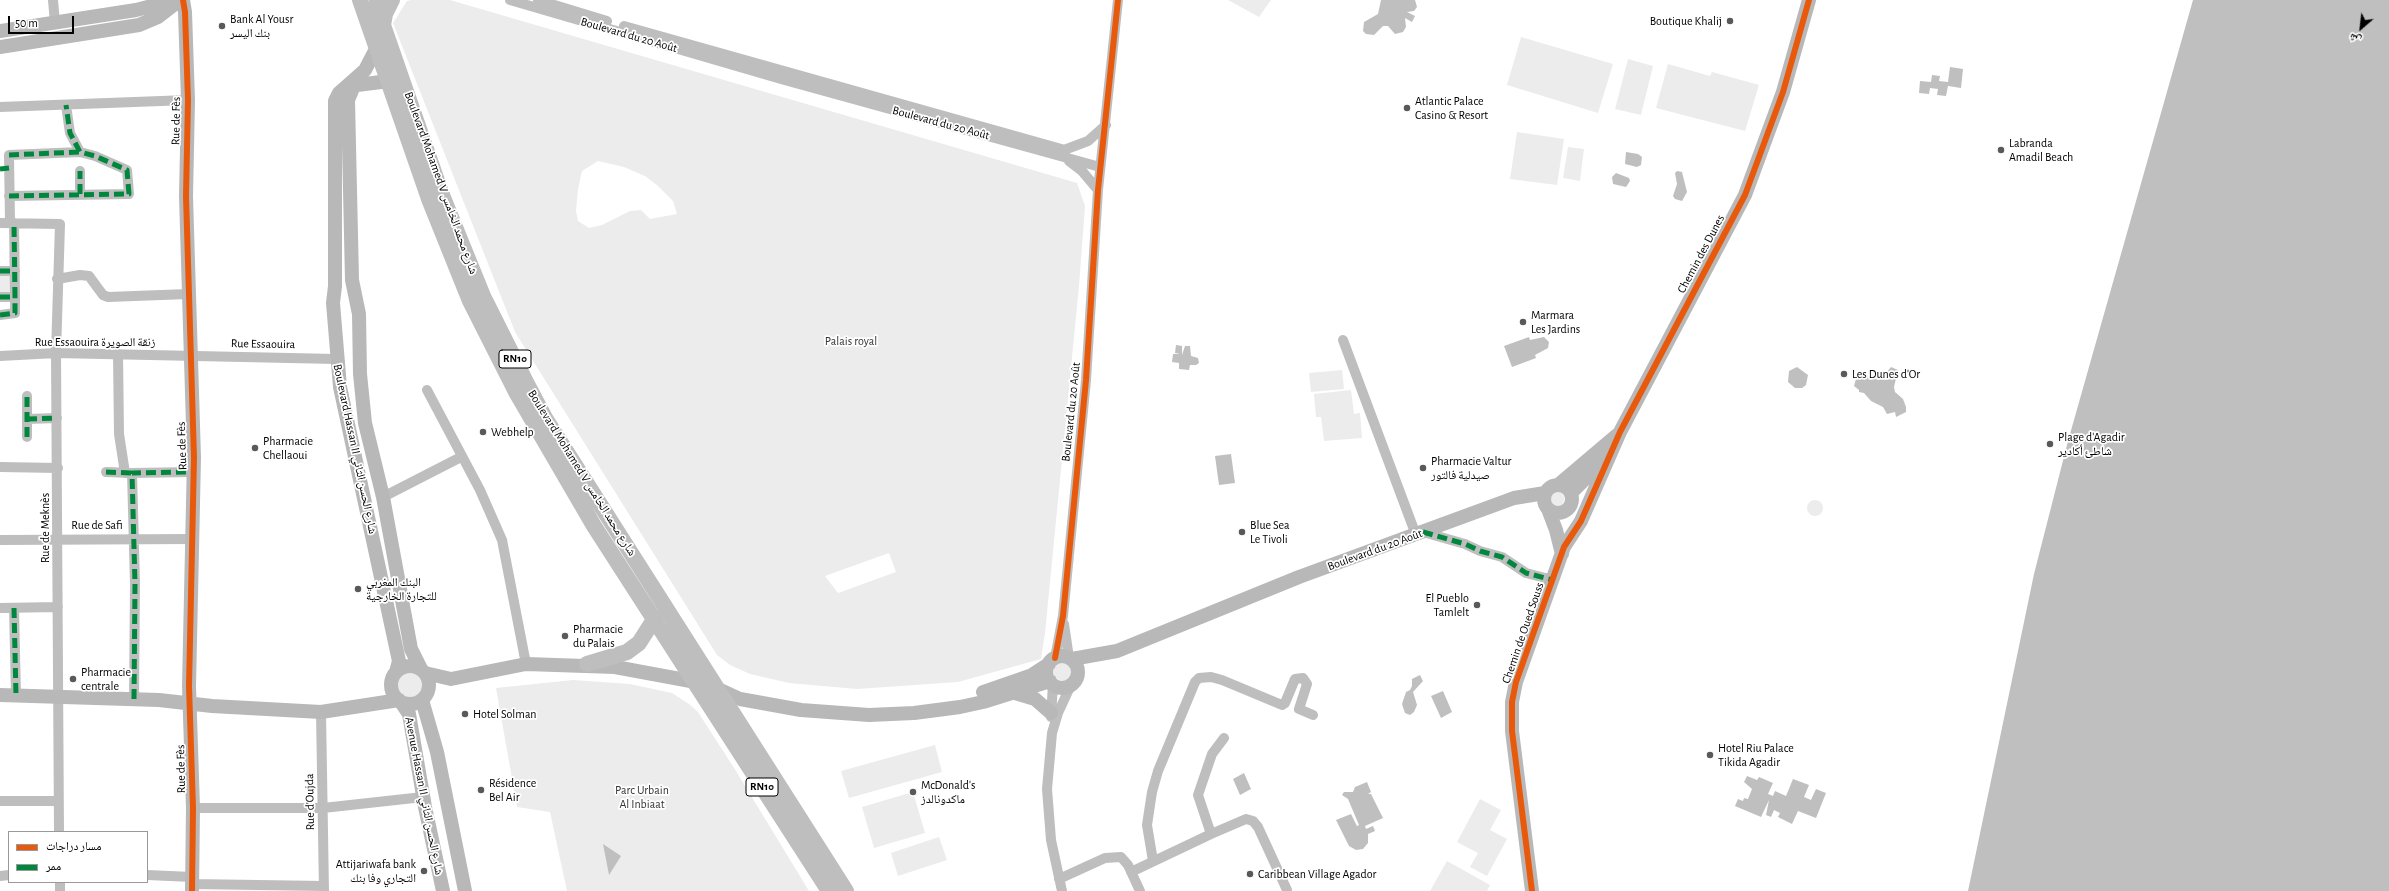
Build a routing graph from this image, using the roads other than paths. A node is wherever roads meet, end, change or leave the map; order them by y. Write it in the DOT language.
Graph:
graph roads {
  1 [pos="53,0"];
  2 [pos="175,0"];
  3 [pos="180,0"];
  4 [pos="183,0"];
  5 [pos="360,0"];
  6 [pos="377,0"];
  7 [pos="392,0"];
  8 [pos="510,0"];
  9 [pos="538,0"];
  10 [pos="1118,0"];
  11 [pos="1809,0"];
  12 [pos="55,23"];
  13 [pos="383,25"];
  14 [pos="0,31"];
  15 [pos="0,47"];
  16 [pos="377,47"];
  17 [pos="389,81"];
  18 [pos="188,100"];
  19 [pos="66,105"];
  20 [pos="0,107"];
  21 [pos="1106,125"];
  22 [pos="80,152"];
  23 [pos="1063,153"];
  24 [pos="1100,163"];
  25 [pos="4,168"];
  26 [pos="80,171"];
  27 [pos="1098,190"];
  28 [pos="80,194"];
  29 [pos="9,196"];
  30 [pos="8,223"];
  31 [pos="0,271"];
  32 [pos="15,271"];
  33 [pos="57,279"];
  34 [pos="188,294"];
  35 [pos="0,297"];
  36 [pos="16,297"];
  37 [pos="477,298"];
  38 [pos="0,315"];
  39 [pos="1343,340"];
  40 [pos="56,353"];
  41 [pos="118,354"];
  42 [pos="0,356"];
  43 [pos="189,356"];
  44 [pos="336,359"];
  45 [pos="427,390"];
  46 [pos="27,396"];
  47 [pos="57,418"];
  48 [pos="27,419"];
  49 [pos="1620,432"];
  50 [pos="27,437"];
  51 [pos="1612,450"];
  52 [pos="461,457"];
  53 [pos="0,467"];
  54 [pos="58,468"];
  55 [pos="106,472"];
  56 [pos="128,472"];
  57 [pos="193,472"];
  58 [pos="1558,485"];
  59 [pos="1570,493"];
  60 [pos="383,497"];
  61 [pos="1546,503"];
  62 [pos="1569,508"];
  63 [pos="1587,509"];
  64 [pos="1419,534"];
  65 [pos="58,538"];
  66 [pos="133,538"];
  67 [pos="193,538"];
  68 [pos="0,540"];
  69 [pos="1563,550"];
  70 [pos="1553,580"];
  71 [pos="58,607"];
  72 [pos="0,608"];
  73 [pos="14,608"];
  74 [pos="1063,616"];
  75 [pos="655,618"];
  76 [pos="1112,653"];
  77 [pos="1070,659"];
  78 [pos="1052,661"];
  79 [pos="526,664"];
  80 [pos="587,664"];
  81 [pos="423,671"];
  82 [pos="394,676"];
  83 [pos="459,678"];
  84 [pos="693,678"];
  85 [pos="1052,683"];
  86 [pos="1073,683"];
  87 [pos="716,688"];
  88 [pos="1014,693"];
  89 [pos="0,695"];
  90 [pos="16,696"];
  91 [pos="58,697"];
  92 [pos="423,698"];
  93 [pos="134,699"];
  94 [pos="400,701"];
  95 [pos="189,704"];
  96 [pos="363,705"];
  97 [pos="321,712"];
  98 [pos="1051,713"];
  99 [pos="1313,715"];
  100 [pos="1052,733"];
  101 [pos="1224,738"];
  102 [pos="423,797"];
  103 [pos="58,800"];
  104 [pos="0,801"];
  105 [pos="193,808"];
  106 [pos="323,808"];
  107 [pos="59,831"];
  108 [pos="1211,834"];
  109 [pos="1153,861"];
  110 [pos="1131,872"];
  111 [pos="148,876"];
  112 [pos="1058,878"];
  113 [pos="192,884"];
  114 [pos="324,888"];
  115 [pos="1288,890"];
  116 [pos="443,891"];
  117 [pos="465,891"];
  118 [pos="829,891"];
  119 [pos="846,891"];
  120 [pos="1062,891"];
  121 [pos="1140,891"];
  122 [pos="1532,891"];
  1 -- 12 [label="street"];
  2 -- 12 [label="street"];
  3 -- 15 [label="street"];
  4 -- 18 [label="street, Rue de Fès"];
  5 -- 16 [label="main road, Boulevard Mohamed V شارع محمد الخامس / RN10"];
  6 -- 13 [label="main road, Boulevard Mohamed V شارع محمد الخامس / RN10"];
  7 -- 13 [label="main road"];
  8 -- 23 [label="street, Boulevard du 20 Août"];
  9 -- 23 [label="street, Boulevard du 20 Août"];
  10 -- 21 [label="street"];
  11 -- 49 [label="street, Chemin des Dunes"];
  12 -- 14 [label="street"];
  13 -- 37 [label="main road, Boulevard Mohamed V شارع محمد الخامس / RN10"];
  16 -- 17 [label="main road, Boulevard Mohamed V شارع محمد الخامس / RN10"];
  16 -- 44 [label="street, Boulevard Hassan II شارع الحسن الثاني"];
  17 -- 37 [label="main road, Boulevard Mohamed V شارع محمد الخامس / RN10"];
  17 -- 60 [label="street, Boulevard Hassan II شارع الحسن الثاني"];
  18 -- 19 [label="street"];
  18 -- 34 [label="street, Rue de Fès"];
  19 -- 20 [label="street"];
  19 -- 22 [label="street"];
  21 -- 23 [label="street"];
  21 -- 24 [label="street"];
  22 -- 25 [label="street"];
  22 -- 28 [label="street"];
  23 -- 24 [label="street, Boulevard du 20 Août"];
  23 -- 27 [label="street"];
  24 -- 27 [label="street, Boulevard du 20 Août"];
  25 -- 29 [label="street"];
  26 -- 28 [label="street"];
  27 -- 74 [label="street, Boulevard du 20 Août"];
  28 -- 29 [label="street"];
  29 -- 30 [label="street"];
  30 -- 32 [label="street"];
  30 -- 33 [label="street, Rue de Meknès"];
  31 -- 32 [label="street"];
  32 -- 36 [label="street"];
  33 -- 34 [label="street"];
  33 -- 40 [label="street, Rue de Meknès"];
  34 -- 43 [label="street, Rue de Fès"];
  35 -- 36 [label="street"];
  36 -- 38 [label="street"];
  37 -- 75 [label="main road, Boulevard Mohamed V شارع محمد الخامس / RN10"];
  37 -- 87 [label="main road, Boulevard Mohamed V شارع محمد الخامس / RN10"];
  39 -- 64 [label="street"];
  40 -- 41 [label="street, Rue Essaouira زنقة الصويرة"];
  40 -- 42 [label="street, Rue Essaouira زنقة الصويرة"];
  40 -- 47 [label="street, Rue de Meknès"];
  41 -- 43 [label="street, Rue Essaouira زنقة الصويرة"];
  41 -- 56 [label="street"];
  43 -- 44 [label="street, Rue Essaouira"];
  43 -- 57 [label="street, Rue de Fès"];
  44 -- 82 [label="street, Boulevard Hassan II شارع الحسن الثاني"];
  45 -- 52 [label="street"];
  46 -- 48 [label="street"];
  47 -- 48 [label="street"];
  47 -- 54 [label="street, Rue de Meknès"];
  48 -- 50 [label="street"];
  49 -- 51 [label="street, Chemin des Dunes"];
  49 -- 58 [label="street"];
  51 -- 59 [label="street, Chemin des Dunes"];
  51 -- 63 [label="street, Chemin des Dunes"];
  52 -- 60 [label="street"];
  52 -- 79 [label="street"];
  53 -- 54 [label="street"];
  54 -- 65 [label="street, Rue de Meknès"];
  55 -- 56 [label="street"];
  56 -- 57 [label="street"];
  56 -- 66 [label="street"];
  57 -- 67 [label="street, Rue de Fès"];
  58 -- 59 [label="street"];
  58 -- 61 [label="street"];
  59 -- 62 [label="street"];
  60 -- 81 [label="street, Boulevard Hassan II شارع الحسن الثاني"];
  61 -- 62 [label="street"];
  61 -- 64 [label="street, Boulevard du 20 Août"];
  61 -- 69 [label="street"];
  62 -- 69 [label="street, Chemin de Oued Souss"];
  63 -- 69 [label="street, Chemin de Oued Souss"];
  64 -- 70 [label="street"];
  64 -- 76 [label="street, Boulevard du 20 Août"];
  65 -- 66 [label="street, Rue de Safi"];
  65 -- 68 [label="street, Rue de Safi"];
  65 -- 71 [label="street, Rue de Meknès"];
  66 -- 67 [label="street, Rue de Safi"];
  66 -- 93 [label="street"];
  67 -- 95 [label="street, Rue de Fès"];
  69 -- 70 [label="street, Chemin de Oued Souss"];
  70 -- 122 [label="street, Chemin de Oued Souss"];
  71 -- 73 [label="street"];
  71 -- 91 [label="street, Rue de Meknès"];
  72 -- 73 [label="street"];
  73 -- 90 [label="street"];
  74 -- 77 [label="street, Boulevard du 20 Août"];
  74 -- 78 [label="street, Boulevard du 20 Août"];
  75 -- 80 [label="main road"];
  75 -- 84 [label="main road, Boulevard Mohamed V شارع محمد الخامس / RN10"];
  76 -- 77 [label="street, Boulevard du 20 Août"];
  76 -- 86 [label="street, Boulevard du 20 Août"];
  77 -- 78 [label="street"];
  77 -- 86 [label="street"];
  78 -- 85 [label="street"];
  78 -- 87 [label="street"];
  79 -- 80 [label="street"];
  79 -- 83 [label="street"];
  80 -- 84 [label="street"];
  81 -- 82 [label="street"];
  81 -- 83 [label="street"];
  81 -- 92 [label="street"];
  82 -- 94 [label="street"];
  82 -- 96 [label="street"];
  83 -- 92 [label="street"];
  84 -- 87 [label="street"];
  84 -- 118 [label="main road, Boulevard Mohamed V شارع محمد الخامس / RN10"];
  85 -- 86 [label="street"];
  85 -- 88 [label="street"];
  85 -- 98 [label="street, Boulevard du 20 Août"];
  86 -- 100 [label="street, Boulevard du 20 Août"];
  87 -- 88 [label="street"];
  87 -- 119 [label="main road, Boulevard Mohamed V شارع محمد الخامس / RN10"];
  88 -- 98 [label="street"];
  89 -- 90 [label="street"];
  90 -- 91 [label="street"];
  91 -- 93 [label="street"];
  91 -- 103 [label="street, Rue de Meknès"];
  92 -- 94 [label="street"];
  92 -- 117 [label="street, Avenue Hassan II شارع الحسن الثاني"];
  93 -- 95 [label="street"];
  94 -- 96 [label="street"];
  94 -- 102 [label="street, Avenue Hassan II شارع الحسن الثاني"];
  95 -- 97 [label="street"];
  95 -- 105 [label="street, Rue de Fès"];
  96 -- 97 [label="street"];
  97 -- 106 [label="street, Rue d'Oujda"];
  98 -- 100 [label="street, Boulevard du 20 Août"];
  99 -- 109 [label="street"];
  100 -- 112 [label="street, Boulevard du 20 Août"];
  101 -- 108 [label="street"];
  102 -- 106 [label="street"];
  102 -- 116 [label="street, Avenue Hassan II شارع الحسن الثاني"];
  103 -- 104 [label="street"];
  103 -- 107 [label="street, Rue de Meknès"];
  105 -- 106 [label="street"];
  105 -- 113 [label="street, Rue de Fès"];
  106 -- 114 [label="street, Rue d'Oujda"];
  108 -- 109 [label="street"];
  108 -- 115 [label="street"];
  109 -- 110 [label="street"];
  110 -- 112 [label="street"];
  110 -- 121 [label="street"];
  111 -- 113 [label="street"];
  112 -- 120 [label="street, Boulevard du 20 Août"];
  113 -- 114 [label="street"];
}
